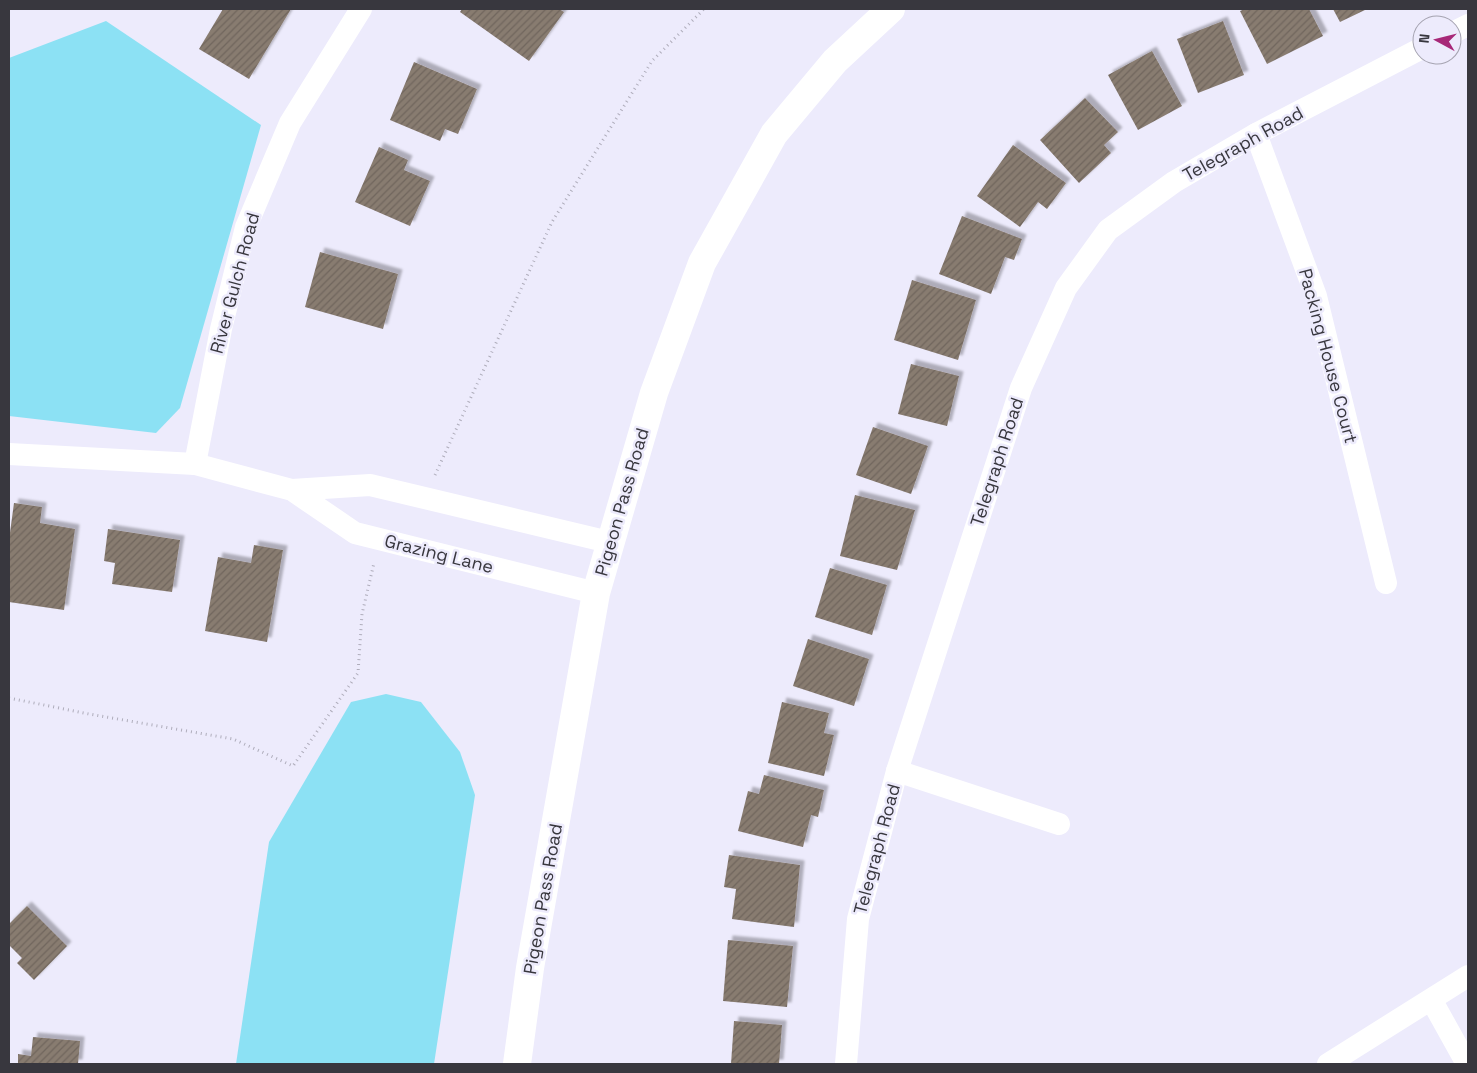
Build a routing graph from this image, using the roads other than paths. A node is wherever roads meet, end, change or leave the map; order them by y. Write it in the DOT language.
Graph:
graph roads {
  1 [pos="361,9"];
  2 [pos="891,9"];
  3 [pos="1412,53"];
  4 [pos="1256,134"];
  5 [pos="9,454"];
  6 [pos="195,464"];
  7 [pos="292,490"];
  8 [pos="609,542"];
  9 [pos="1386,583"];
  10 [pos="596,593"];
  11 [pos="897,771"];
  12 [pos="1059,824"];
  13 [pos="1468,976"];
  14 [pos="1432,1001"];
  15 [pos="516,1064"];
  16 [pos="846,1064"];
  17 [pos="1328,1064"];
  18 [pos="1467,1064"];
  1 -- 6 [label="street, River Gulch Road"];
  2 -- 8 [label="street, Pigeon Pass Road"];
  3 -- 4 [label="street, Telegraph Road"];
  4 -- 9 [label="street, Packing House Court"];
  4 -- 11 [label="street, Telegraph Road"];
  5 -- 6 [label="street, Grazing Lane"];
  6 -- 7 [label="street, Grazing Lane"];
  7 -- 8 [label="street, Grazing Lane"];
  7 -- 10 [label="street, Grazing Lane"];
  8 -- 10 [label="street, Pigeon Pass Road"];
  10 -- 15 [label="street, Pigeon Pass Road"];
  11 -- 12 [label="street"];
  11 -- 16 [label="street, Telegraph Road"];
  13 -- 14 [label="street"];
  14 -- 17 [label="street"];
  14 -- 18 [label="street"];
}
